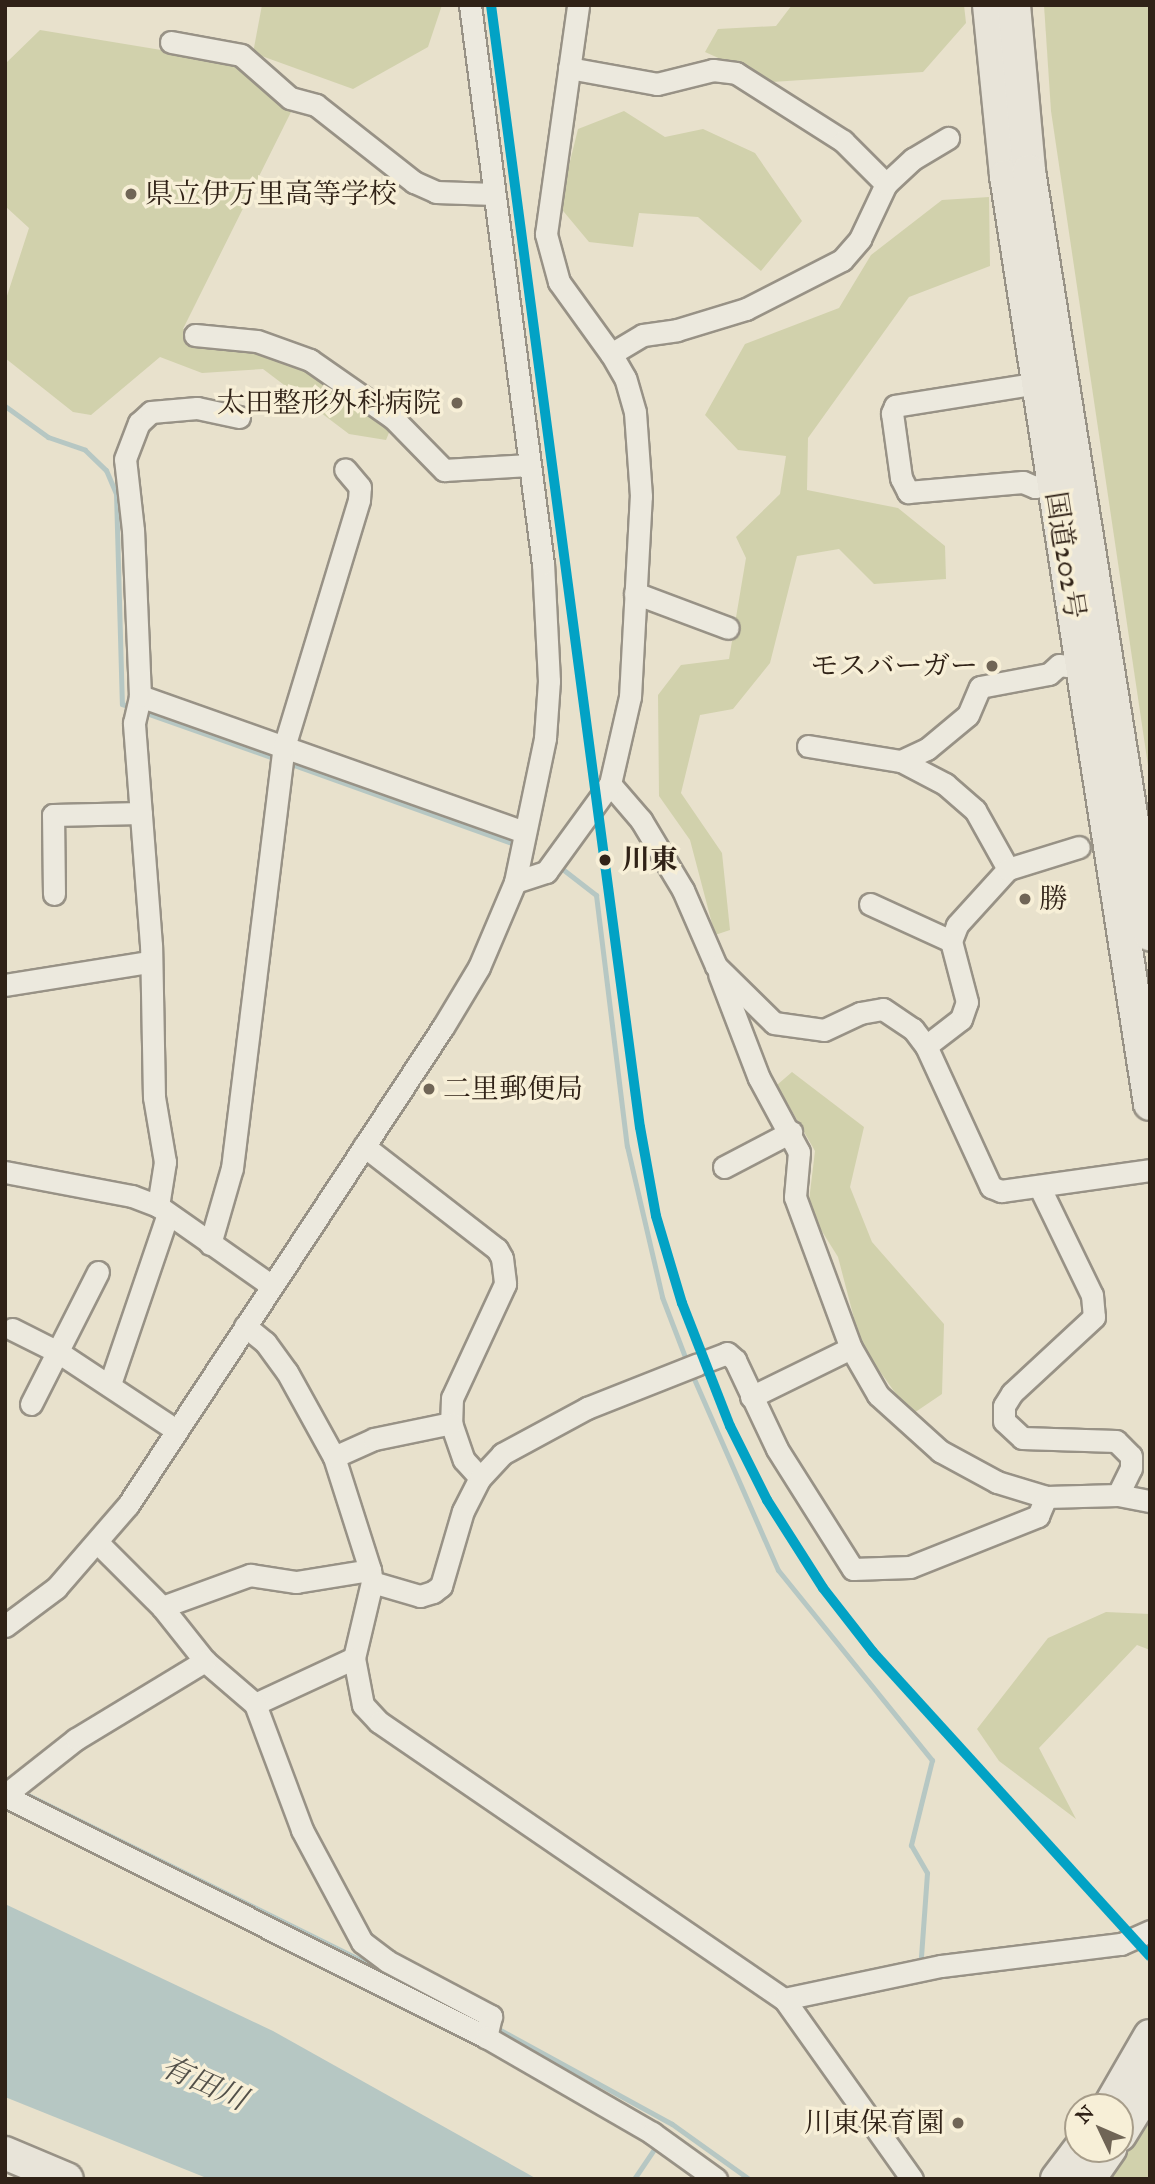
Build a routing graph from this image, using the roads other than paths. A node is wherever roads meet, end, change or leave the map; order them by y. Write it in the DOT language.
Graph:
graph roads {
  1 [pos="470,5"];
  2 [pos="578,5"];
  3 [pos="989,5"];
  4 [pos="1014,5"];
  5 [pos="170,42"];
  6 [pos="569,68"];
  7 [pos="948,138"];
  8 [pos="886,184"];
  9 [pos="494,194"];
  10 [pos="195,335"];
  11 [pos="611,355"];
  12 [pos="1049,382"];
  13 [pos="239,416"];
  14 [pos="529,465"];
  15 [pos="345,469"];
  16 [pos="1065,479"];
  17 [pos="635,593"];
  18 [pos="728,628"];
  19 [pos="1082,668"];
  20 [pos="140,695"];
  21 [pos="808,746"];
  22 [pos="284,747"];
  23 [pos="901,761"];
  24 [pos="610,784"];
  25 [pos="141,813"];
  26 [pos="525,831"];
  27 [pos="1079,847"];
  28 [pos="1007,869"];
  29 [pos="515,882"];
  30 [pos="54,894"];
  31 [pos="870,904"];
  32 [pos="1150,934"];
  33 [pos="951,941"];
  34 [pos="148,962"];
  35 [pos="716,966"];
  36 [pos="5,985"];
  37 [pos="926,1046"];
  38 [pos="1150,1104"];
  39 [pos="791,1132"];
  40 [pos="364,1146"];
  41 [pos="724,1167"];
  42 [pos="1150,1170"];
  43 [pos="5,1172"];
  44 [pos="1039,1186"];
  45 [pos="163,1210"];
  46 [pos="210,1244"];
  47 [pos="98,1272"];
  48 [pos="272,1286"];
  49 [pos="245,1326"];
  50 [pos="12,1329"];
  51 [pos="851,1348"];
  52 [pos="58,1352"];
  53 [pos="110,1384"];
  54 [pos="751,1397"];
  55 [pos="31,1404"];
  56 [pos="451,1423"];
  57 [pos="176,1430"];
  58 [pos="334,1457"];
  59 [pos="480,1478"];
  60 [pos="1118,1495"];
  61 [pos="1046,1497"];
  62 [pos="1150,1501"];
  63 [pos="99,1543"];
  64 [pos="371,1576"];
  65 [pos="162,1607"];
  66 [pos="5,1626"];
  67 [pos="354,1658"];
  68 [pos="205,1661"];
  69 [pos="256,1704"];
  70 [pos="10,1792"];
  71 [pos="1150,1931"];
  72 [pos="362,1942"];
  73 [pos="339,1964"];
  74 [pos="784,1998"];
  75 [pos="488,2026"];
  76 [pos="1148,2041"];
  77 [pos="1150,2086"];
  78 [pos="1117,2093"];
  79 [pos="1134,2112"];
  80 [pos="5,2153"];
  81 [pos="1069,2163"];
  82 [pos="1101,2163"];
  83 [pos="5,2174"];
  84 [pos="16,2179"];
  85 [pos="67,2179"];
  86 [pos="716,2179"];
  87 [pos="912,2179"];
  88 [pos="1056,2179"];
  89 [pos="1090,2179"];
  1 -- 9 [label="street"];
  2 -- 6 [label="street"];
  3 -- 12 [label="highway, 国道202号"];
  4 -- 12 [label="highway, 国道202号"];
  5 -- 9 [label="street"];
  6 -- 8 [label="street"];
  6 -- 11 [label="street"];
  7 -- 8 [label="street"];
  8 -- 11 [label="street"];
  9 -- 14 [label="street"];
  10 -- 14 [label="street"];
  11 -- 17 [label="street"];
  12 -- 16 [label="highway, 国道202号"];
  12 -- 16 [label="street"];
  13 -- 20 [label="street"];
  14 -- 26 [label="street"];
  15 -- 22 [label="street"];
  16 -- 19 [label="highway, 国道202号"];
  16 -- 32 [label="highway, 国道202号"];
  17 -- 18 [label="street"];
  17 -- 24 [label="street"];
  19 -- 23 [label="street"];
  19 -- 38 [label="highway, 国道202号"];
  20 -- 22 [label="street"];
  20 -- 25 [label="street"];
  21 -- 23 [label="street"];
  22 -- 26 [label="street"];
  22 -- 46 [label="street"];
  23 -- 28 [label="street"];
  24 -- 29 [label="street"];
  24 -- 35 [label="street"];
  25 -- 30 [label="street"];
  25 -- 34 [label="street"];
  26 -- 29 [label="street"];
  27 -- 28 [label="street"];
  28 -- 33 [label="street"];
  29 -- 40 [label="street"];
  31 -- 33 [label="street"];
  33 -- 37 [label="street"];
  34 -- 36 [label="street"];
  34 -- 45 [label="street"];
  35 -- 37 [label="street"];
  35 -- 39 [label="street"];
  37 -- 44 [label="street"];
  39 -- 41 [label="street"];
  39 -- 51 [label="street"];
  40 -- 48 [label="street"];
  40 -- 56 [label="street"];
  42 -- 44 [label="street"];
  43 -- 45 [label="street"];
  44 -- 60 [label="street"];
  45 -- 46 [label="street"];
  45 -- 53 [label="street"];
  46 -- 48 [label="street"];
  47 -- 52 [label="street"];
  48 -- 49 [label="street"];
  49 -- 57 [label="street"];
  49 -- 58 [label="street"];
  50 -- 52 [label="street"];
  51 -- 54 [label="street"];
  51 -- 61 [label="street"];
  52 -- 53 [label="street"];
  52 -- 55 [label="street"];
  53 -- 57 [label="street"];
  54 -- 59 [label="street"];
  54 -- 61 [label="street"];
  56 -- 58 [label="street"];
  56 -- 59 [label="street"];
  57 -- 63 [label="street"];
  58 -- 64 [label="street"];
  59 -- 64 [label="street"];
  60 -- 61 [label="street"];
  60 -- 62 [label="street"];
  63 -- 65 [label="street"];
  63 -- 66 [label="street"];
  64 -- 65 [label="street"];
  64 -- 67 [label="street"];
  65 -- 68 [label="street"];
  67 -- 69 [label="street"];
  67 -- 74 [label="street"];
  68 -- 69 [label="street"];
  68 -- 70 [label="street"];
  69 -- 72 [label="street"];
  70 -- 73 [label="street"];
  71 -- 74 [label="street"];
  72 -- 73 [label="street"];
  72 -- 75 [label="street"];
  73 -- 75 [label="street"];
  74 -- 87 [label="street"];
  75 -- 86 [label="street"];
  76 -- 78 [label="highway"];
  77 -- 79 [label="highway"];
  80 -- 85 [label="highway"];
  81 -- 88 [label="highway"];
  82 -- 89 [label="highway"];
  83 -- 84 [label="highway"];
}
